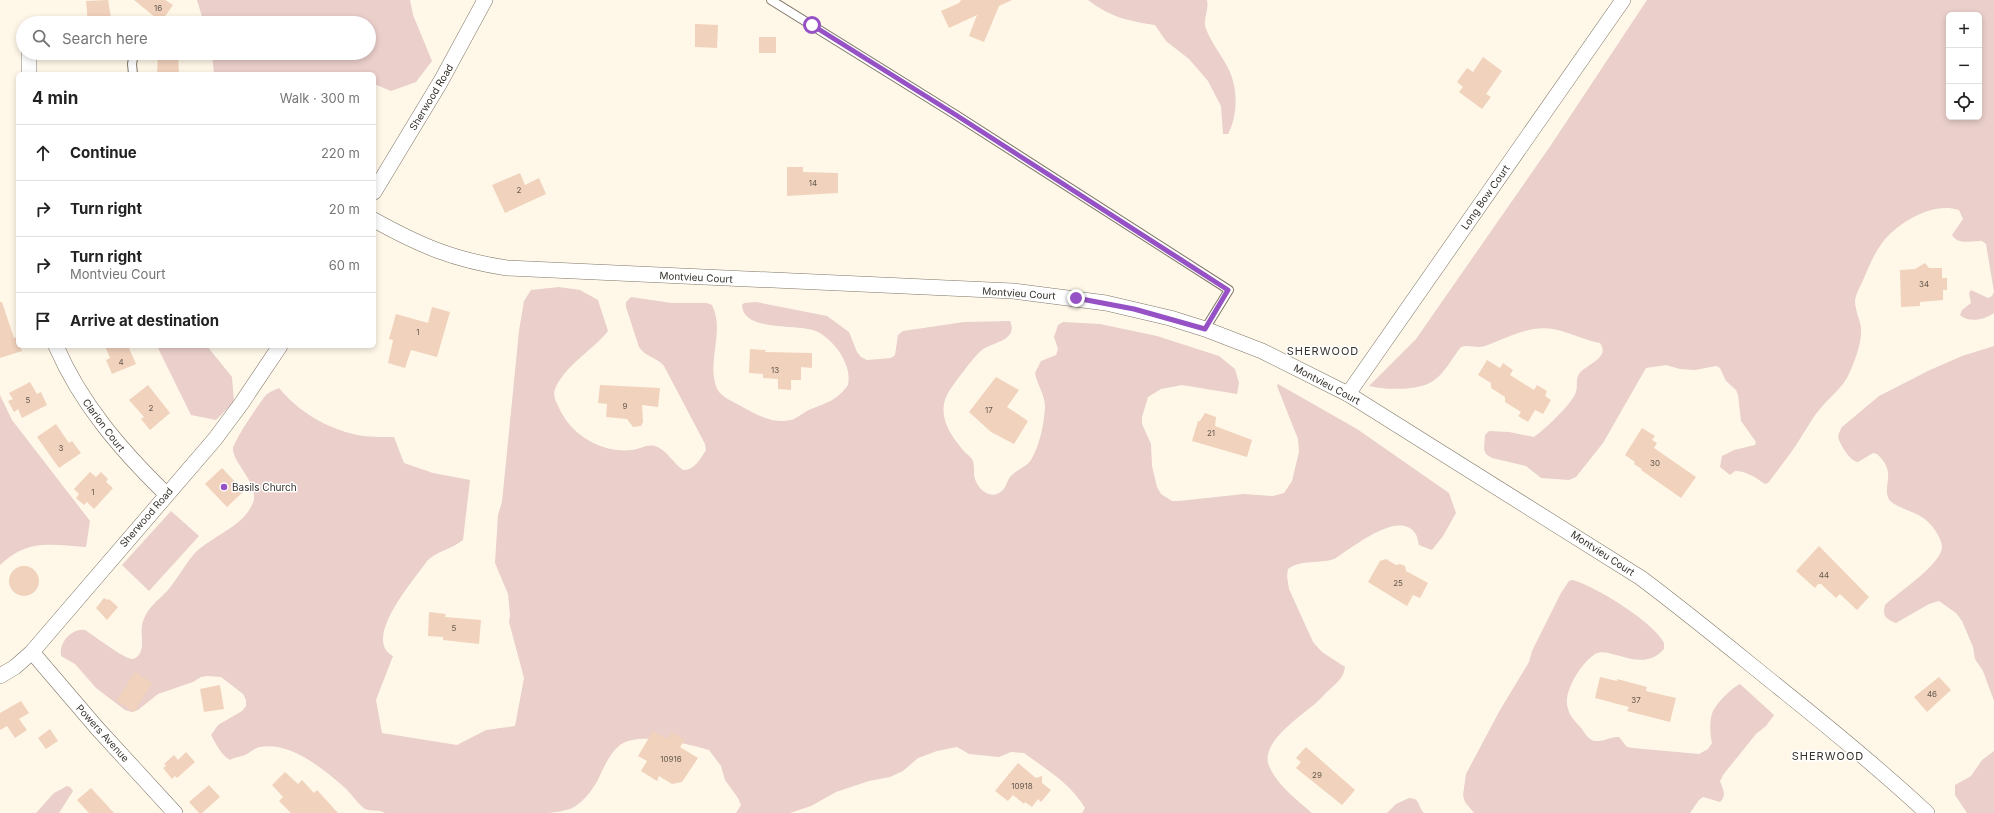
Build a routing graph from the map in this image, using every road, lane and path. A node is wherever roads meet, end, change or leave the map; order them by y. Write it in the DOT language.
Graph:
graph roads {
  1 [pos="486,0"];
  2 [pos="771,0"];
  3 [pos="1623,0"];
  4 [pos="29,60"];
  5 [pos="133,60"];
  6 [pos="29,72"];
  7 [pos="132,72"];
  8 [pos="376,189"];
  9 [pos="376,221"];
  10 [pos="1205,329"];
  11 [pos="57,348"];
  12 [pos="279,348"];
  13 [pos="1348,394"];
  14 [pos="166,494"];
  15 [pos="32,652"];
  16 [pos="0,676"];
  17 [pos="175,813"];
  18 [pos="1927,813"];
  1 -- 8 [label="street, Sherwood Road"];
  2 -- 10 [label="lane"];
  3 -- 13 [label="street, Long Bow Court"];
  4 -- 6 [label="street"];
  5 -- 7 [label="lane"];
  9 -- 10 [label="street, Montvieu Court"];
  10 -- 13 [label="street, Montvieu Court"];
  11 -- 14 [label="street, Clarion Court"];
  12 -- 14 [label="street, Sherwood Road"];
  13 -- 18 [label="street, Montvieu Court"];
  14 -- 15 [label="street, Sherwood Road"];
  15 -- 16 [label="street, Sherwood Road"];
  15 -- 17 [label="street, Powers Avenue"];
}
